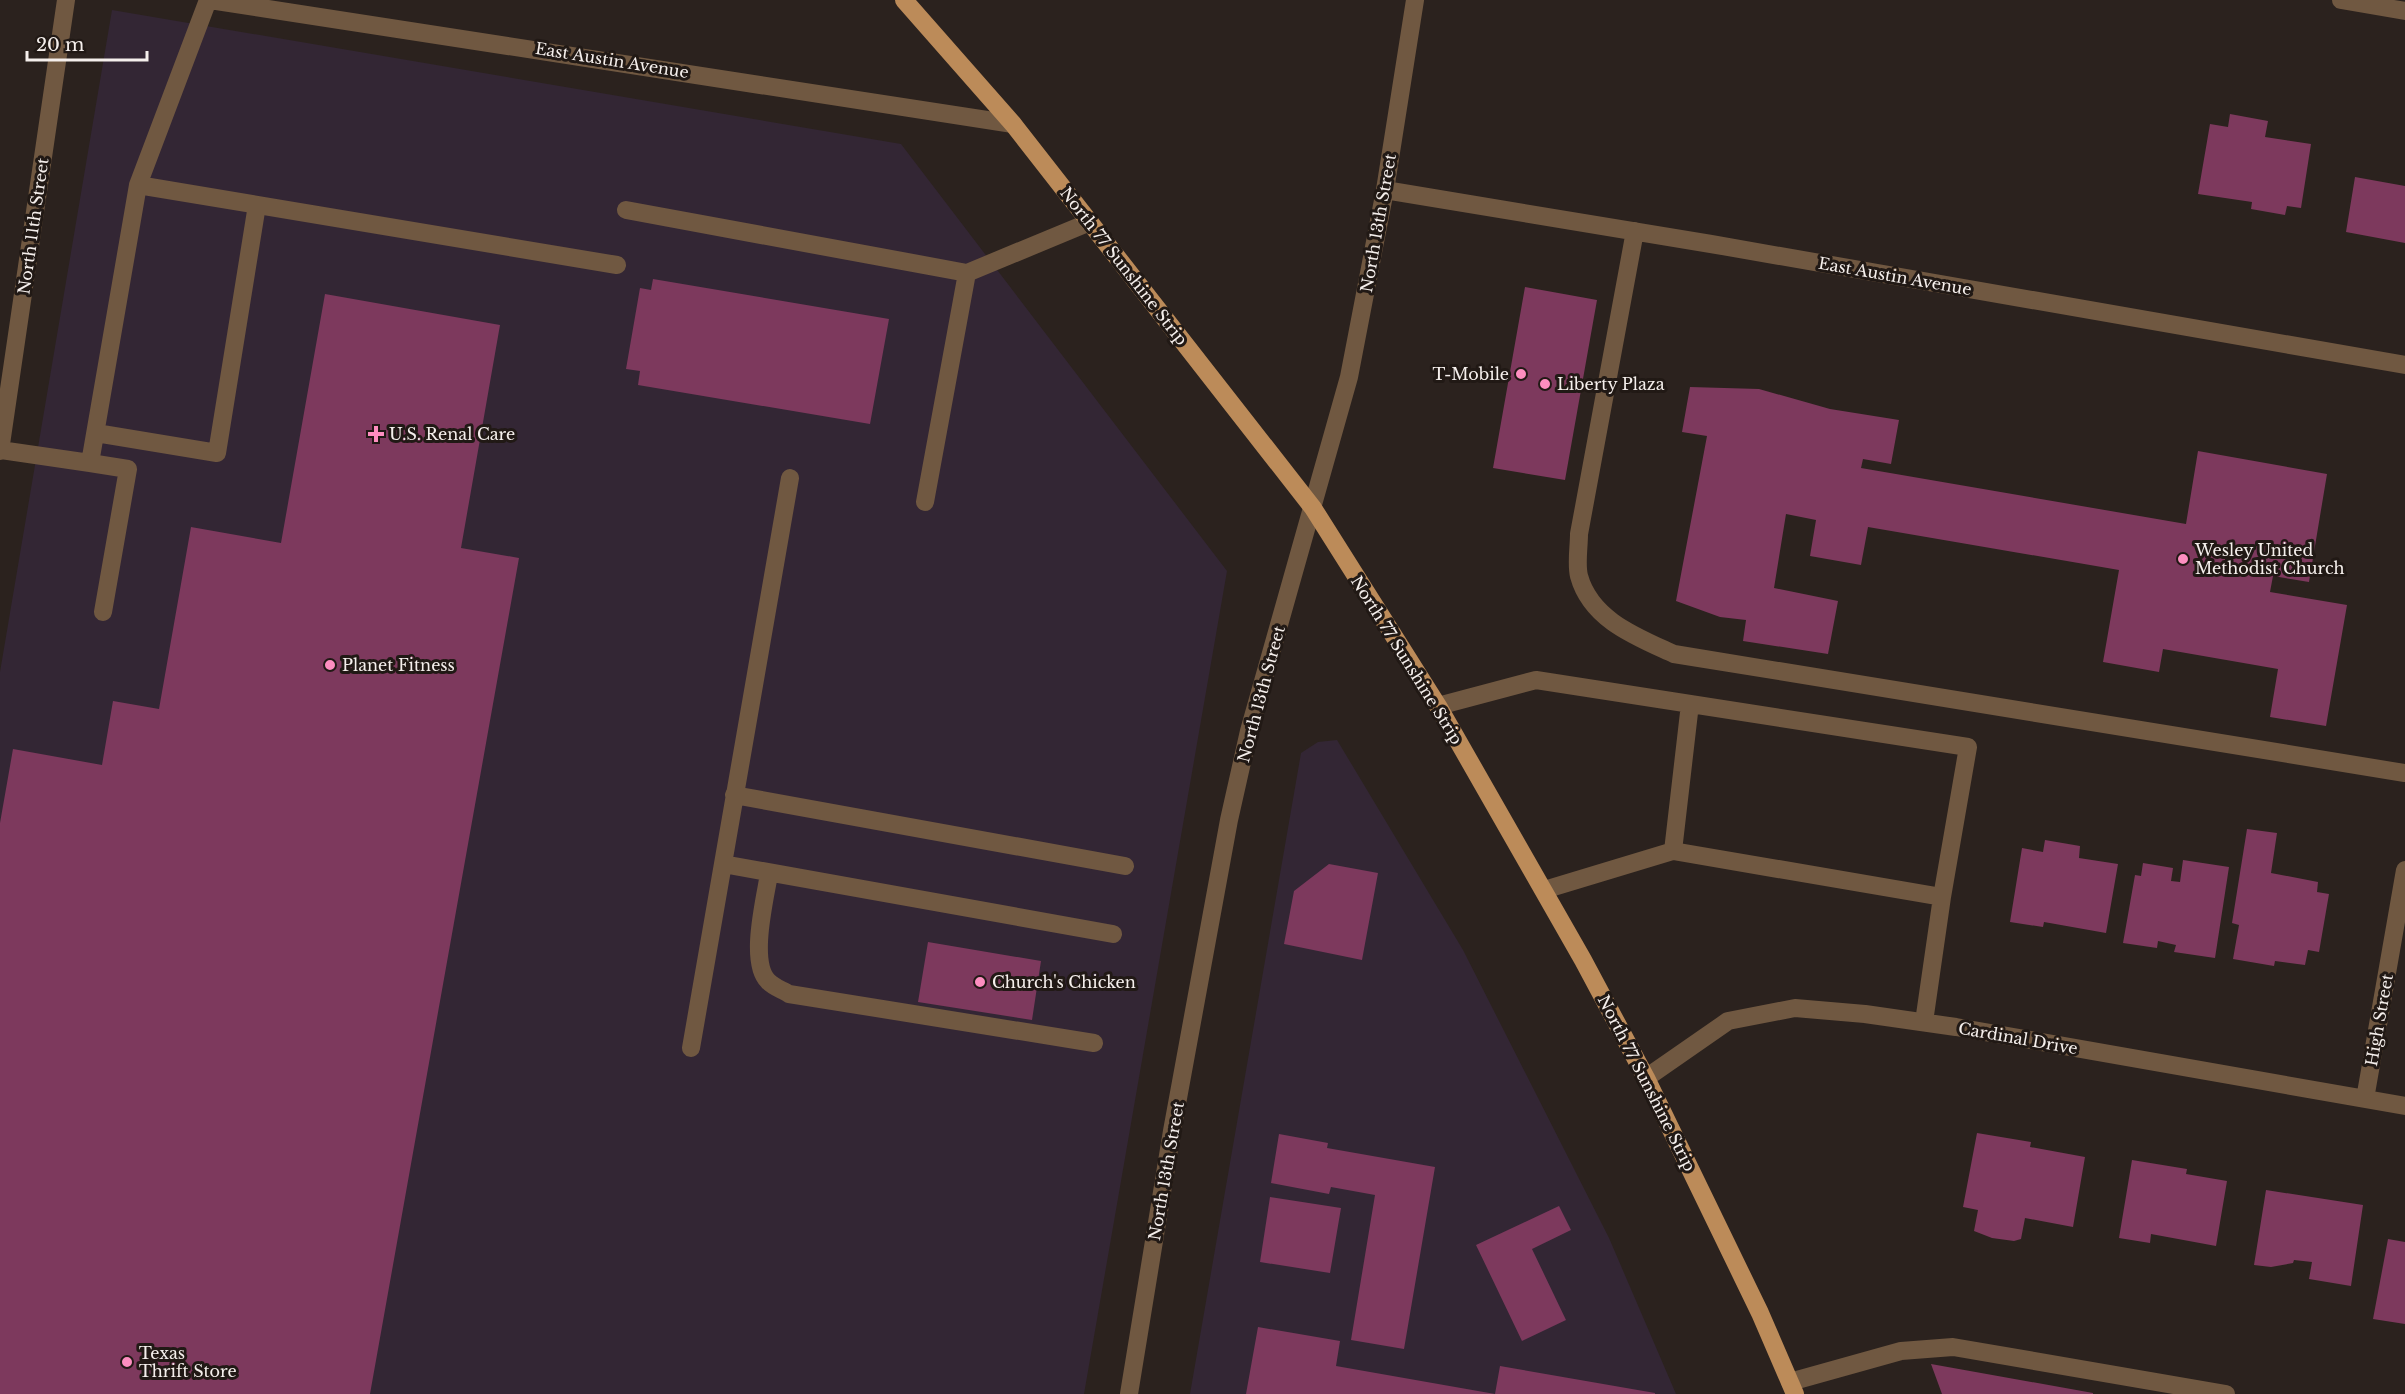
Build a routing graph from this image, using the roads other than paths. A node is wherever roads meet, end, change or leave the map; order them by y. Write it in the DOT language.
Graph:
graph roads {
  1 [pos="66,0"];
  2 [pos="209,0"];
  3 [pos="904,0"];
  4 [pos="1415,0"];
  5 [pos="2341,0"];
  6 [pos="2405,11"];
  7 [pos="1013,124"];
  8 [pos="138,185"];
  9 [pos="1385,190"];
  10 [pos="257,205"];
  11 [pos="626,210"];
  12 [pos="1090,222"];
  13 [pos="1635,231"];
  14 [pos="617,265"];
  15 [pos="967,273"];
  16 [pos="2405,365"];
  17 [pos="96,434"];
  18 [pos="0,451"];
  19 [pos="90,463"];
  20 [pos="790,478"];
  21 [pos="925,502"];
  22 [pos="1314,508"];
  23 [pos="103,612"];
  24 [pos="1690,704"];
  25 [pos="1438,706"];
  26 [pos="2405,773"];
  27 [pos="734,795"];
  28 [pos="1673,851"];
  29 [pos="723,864"];
  30 [pos="1125,866"];
  31 [pos="2405,870"];
  32 [pos="769,874"];
  33 [pos="1544,890"];
  34 [pos="1942,897"];
  35 [pos="1113,934"];
  36 [pos="1924,1022"];
  37 [pos="1094,1043"];
  38 [pos="691,1047"];
  39 [pos="1646,1078"];
  40 [pos="2366,1099"];
  41 [pos="2405,1106"];
  42 [pos="1792,1388"];
  43 [pos="1130,1394"];
  44 [pos="2226,1394"];
  1 -- 18 [label="street, North 11th Street"];
  2 -- 7 [label="street, East Austin Avenue"];
  2 -- 8 [label="street"];
  3 -- 7 [label="main road, North 77 Sunshine Strip"];
  4 -- 9 [label="street, North 13th Street"];
  5 -- 6 [label="street"];
  7 -- 12 [label="main road, North 77 Sunshine Strip"];
  8 -- 10 [label="street"];
  8 -- 17 [label="street"];
  9 -- 13 [label="street, East Austin Avenue"];
  9 -- 22 [label="street, North 13th Street"];
  10 -- 14 [label="street"];
  10 -- 17 [label="street"];
  11 -- 15 [label="street"];
  12 -- 15 [label="street"];
  12 -- 22 [label="main road, North 77 Sunshine Strip"];
  13 -- 16 [label="street, East Austin Avenue"];
  13 -- 26 [label="street"];
  15 -- 21 [label="street"];
  17 -- 19 [label="street"];
  18 -- 19 [label="street"];
  19 -- 23 [label="street"];
  20 -- 27 [label="street"];
  22 -- 25 [label="main road, North 77 Sunshine Strip"];
  22 -- 43 [label="street, North 13th Street"];
  24 -- 25 [label="street"];
  24 -- 28 [label="street"];
  24 -- 34 [label="street"];
  25 -- 33 [label="main road, North 77 Sunshine Strip"];
  27 -- 29 [label="street"];
  27 -- 30 [label="street"];
  28 -- 33 [label="street"];
  28 -- 34 [label="street"];
  29 -- 32 [label="street"];
  29 -- 38 [label="street"];
  31 -- 40 [label="street, High Street"];
  32 -- 35 [label="street"];
  32 -- 37 [label="street"];
  33 -- 39 [label="main road, North 77 Sunshine Strip"];
  34 -- 36 [label="street"];
  36 -- 39 [label="street, Cardinal Drive"];
  36 -- 40 [label="street, Cardinal Drive"];
  39 -- 42 [label="main road, North 77 Sunshine Strip"];
  40 -- 41 [label="street, Cardinal Drive"];
  42 -- 44 [label="street"];
}
